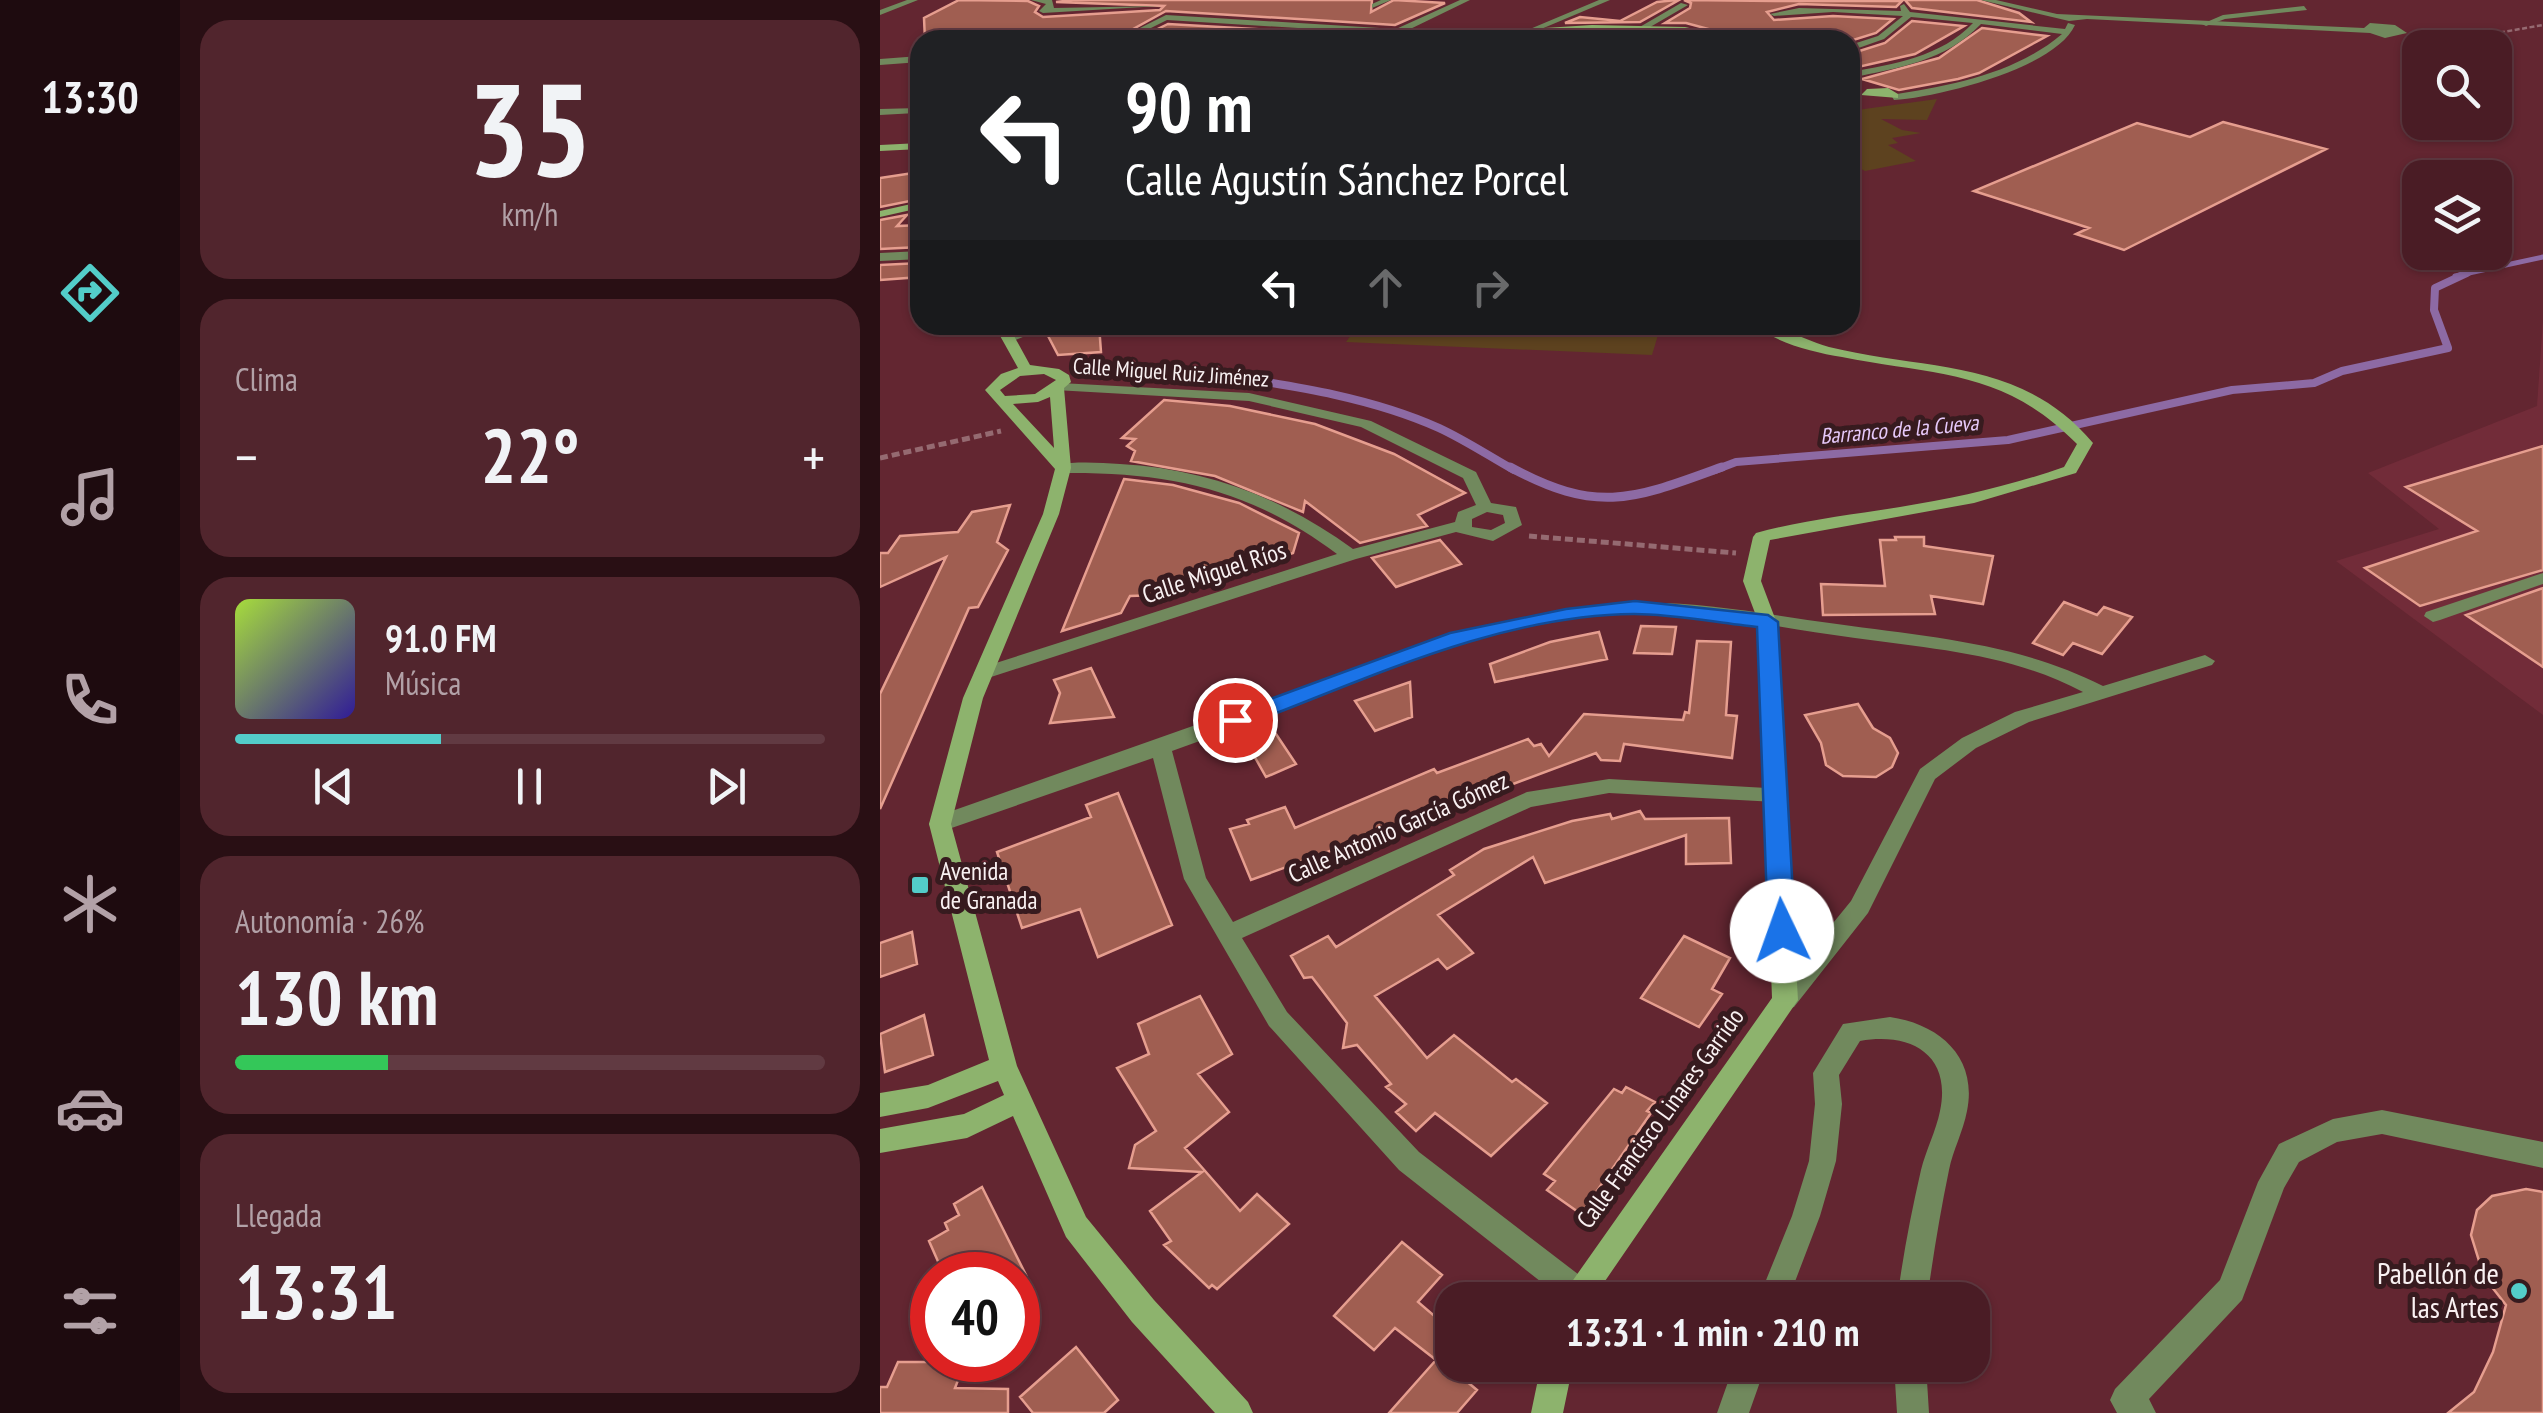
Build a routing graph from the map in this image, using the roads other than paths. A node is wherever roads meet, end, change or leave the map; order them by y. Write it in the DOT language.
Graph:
graph roads {
  1 [pos="914,0"];
  2 [pos="1035,0"];
  3 [pos="1256,0"];
  4 [pos="1387,0"];
  5 [pos="1455,0"];
  6 [pos="1465,0"];
  7 [pos="1606,0"];
  8 [pos="1900,0"];
  9 [pos="1985,0"];
  10 [pos="1308,1"];
  11 [pos="1684,5"];
  12 [pos="1375,6"];
  13 [pos="2304,8"];
  14 [pos="1164,12"];
  15 [pos="880,13"];
  16 [pos="1906,13"];
  17 [pos="1774,14"];
  18 [pos="2061,14"];
  19 [pos="2086,16"];
  20 [pos="2074,19"];
  21 [pos="1978,20"];
  22 [pos="1309,24"];
  23 [pos="2206,24"];
  24 [pos="1540,28"];
  25 [pos="1642,28"];
  26 [pos="1135,30"];
  27 [pos="1302,30"];
  28 [pos="1362,30"];
  29 [pos="1406,30"];
  30 [pos="1493,30"];
  31 [pos="1535,30"];
  32 [pos="1675,30"];
  33 [pos="2068,32"];
  34 [pos="2397,35"];
  35 [pos="1860,44"];
  36 [pos="910,60"];
  37 [pos="880,62"];
  38 [pos="1860,74"];
  39 [pos="1860,84"];
  40 [pos="1876,95"];
  41 [pos="1860,105"];
  42 [pos="910,110"];
  43 [pos="880,112"];
  44 [pos="910,144"];
  45 [pos="880,148"];
  46 [pos="910,208"];
  47 [pos="880,214"];
  48 [pos="910,255"];
  49 [pos="880,257"];
  50 [pos="1006,335"];
  51 [pos="1781,335"];
  52 [pos="1026,370"];
  53 [pos="1058,388"];
  54 [pos="1004,400"];
  55 [pos="1062,468"];
  56 [pos="1485,507"];
  57 [pos="1461,526"];
  58 [pos="1350,554"];
  59 [pos="2543,578"];
  60 [pos="2433,616"];
  61 [pos="1768,622"];
  62 [pos="2205,661"];
  63 [pos="984,673"];
  64 [pos="2100,692"];
  65 [pos="1161,748"];
  66 [pos="1776,794"];
  67 [pos="940,824"];
  68 [pos="1228,934"];
  69 [pos="1785,1000"];
  70 [pos="1004,1066"];
  71 [pos="1018,1101"];
  72 [pos="880,1104"];
  73 [pos="880,1141"];
  74 [pos="2543,1155"];
  75 [pos="1558,1282"];
  76 [pos="1585,1282"];
  77 [pos="1780,1282"];
  78 [pos="1915,1282"];
  79 [pos="1553,1382"];
  80 [pos="1744,1382"];
  81 [pos="1911,1382"];
  82 [pos="1237,1413"];
  83 [pos="1547,1413"];
  84 [pos="1733,1413"];
  85 [pos="1913,1413"];
  86 [pos="2140,1413"];
  1 -- 15 [label="street"];
  2 -- 14 [label="street"];
  3 -- 10 [label="street"];
  4 -- 12 [label="street"];
  5 -- 6 [label="street"];
  6 -- 29 [label="street"];
  7 -- 24 [label="street"];
  8 -- 16 [label="street"];
  9 -- 18 [label="street"];
  11 -- 25 [label="street"];
  13 -- 23 [label="street"];
  14 -- 22 [label="street"];
  14 -- 26 [label="street"];
  16 -- 17 [label="street"];
  16 -- 21 [label="street"];
  16 -- 35 [label="street"];
  18 -- 19 [label="street"];
  18 -- 20 [label="street"];
  19 -- 20 [label="street"];
  19 -- 23 [label="street"];
  20 -- 33 [label="street"];
  21 -- 33 [label="street"];
  21 -- 38 [label="street"];
  22 -- 27 [label="street"];
  22 -- 28 [label="street"];
  23 -- 34 [label="street"];
  24 -- 25 [label="street"];
  24 -- 30 [label="street"];
  24 -- 31 [label="street"];
  25 -- 32 [label="street"];
  33 -- 40 [label="street"];
  36 -- 37 [label="street"];
  39 -- 40 [label="street"];
  40 -- 41 [label="street"];
  42 -- 43 [label="street"];
  44 -- 45 [label="street"];
  46 -- 47 [label="street"];
  48 -- 49 [label="street"];
  50 -- 52 [label="street"];
  51 -- 61 [label="street"];
  52 -- 53 [label="street"];
  52 -- 54 [label="street"];
  53 -- 54 [label="street"];
  53 -- 55 [label="street"];
  53 -- 56 [label="street, Calle Miguel Ruiz Jiménez"];
  54 -- 55 [label="street"];
  55 -- 58 [label="street"];
  55 -- 63 [label="street"];
  56 -- 57 [label="street"];
  56 -- 57 [label="street, Calle Miguel Ruiz Jiménez"];
  57 -- 58 [label="street, Calle Miguel Ríos"];
  58 -- 63 [label="street, Calle Miguel Ríos"];
  59 -- 60 [label="street"];
  61 -- 64 [label="street"];
  61 -- 65 [label="street"];
  61 -- 66 [label="street"];
  62 -- 64 [label="street, Calle Francisco Linares Garrido"];
  63 -- 67 [label="street"];
  64 -- 69 [label="street, Calle Francisco Linares Garrido"];
  65 -- 67 [label="street"];
  65 -- 68 [label="street"];
  66 -- 68 [label="street, Calle Antonio García Gómez"];
  66 -- 69 [label="street"];
  67 -- 70 [label="street"];
  68 -- 75 [label="street"];
  69 -- 76 [label="street, Calle Francisco Linares Garrido"];
  70 -- 71 [label="street"];
  70 -- 72 [label="street"];
  71 -- 73 [label="street"];
  71 -- 82 [label="street"];
  74 -- 86 [label="street"];
  77 -- 78 [label="street"];
  79 -- 83 [label="street"];
  80 -- 84 [label="street"];
  81 -- 85 [label="street"];
}
